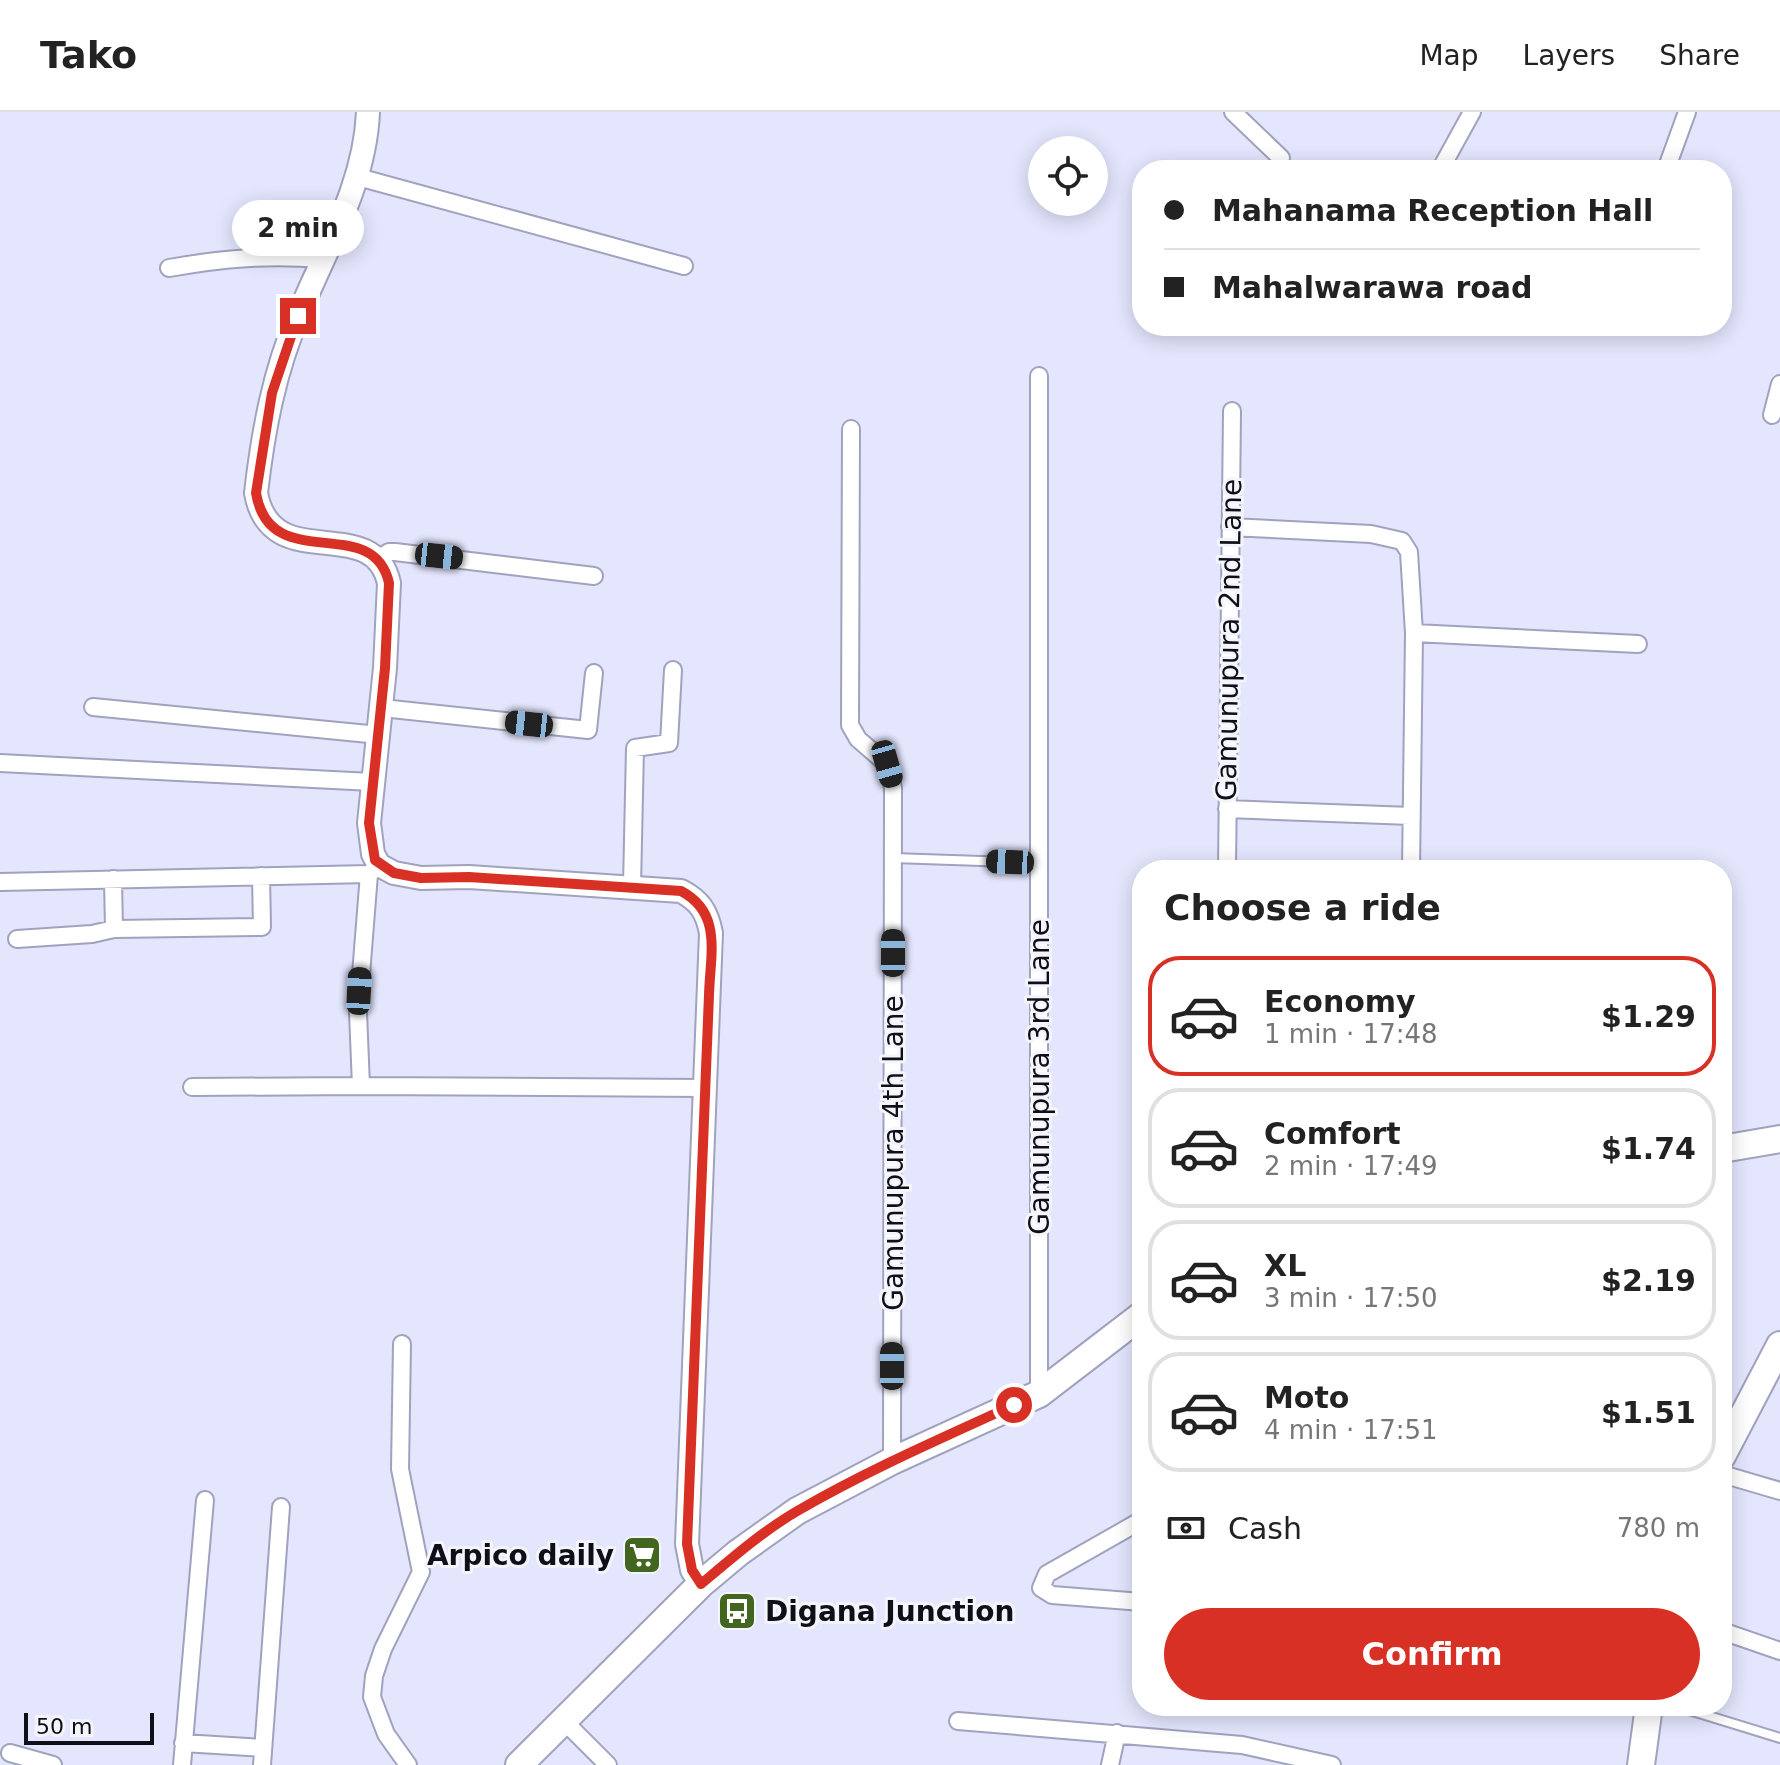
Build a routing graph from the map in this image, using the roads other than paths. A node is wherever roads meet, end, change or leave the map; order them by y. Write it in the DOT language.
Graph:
graph roads {
  1 [pos="368,112"];
  2 [pos="1233,112"];
  3 [pos="1472,112"];
  4 [pos="1687,112"];
  5 [pos="1281,158"];
  6 [pos="1446,160"];
  7 [pos="1670,160"];
  8 [pos="358,177"];
  9 [pos="324,259"];
  10 [pos="684,266"];
  11 [pos="169,268"];
  12 [pos="1039,376"];
  13 [pos="1780,384"];
  14 [pos="1232,411"];
  15 [pos="1772,415"];
  16 [pos="851,429"];
  17 [pos="1230,527"];
  18 [pos="378,559"];
  19 [pos="594,576"];
  20 [pos="1414,633"];
  21 [pos="1638,644"];
  22 [pos="673,670"];
  23 [pos="594,673"];
  24 [pos="93,707"];
  25 [pos="382,708"];
  26 [pos="379,735"];
  27 [pos="0,763"];
  28 [pos="372,782"];
  29 [pos="1227,809"];
  30 [pos="1411,816"];
  31 [pos="893,858"];
  32 [pos="1227,860"];
  33 [pos="1411,860"];
  34 [pos="1039,863"];
  35 [pos="374,869"];
  36 [pos="261,876"];
  37 [pos="113,879"];
  38 [pos="0,882"];
  39 [pos="632,886"];
  40 [pos="114,929"];
  41 [pos="17,939"];
  42 [pos="361,1086"];
  43 [pos="192,1087"];
  44 [pos="706,1088"];
  45 [pos="1780,1139"];
  46 [pos="1732,1147"];
  47 [pos="1132,1325"];
  48 [pos="402,1344"];
  49 [pos="1780,1345"];
  50 [pos="1039,1394"];
  51 [pos="1732,1437"];
  52 [pos="892,1461"];
  53 [pos="1732,1477"];
  54 [pos="1780,1491"];
  55 [pos="205,1500"];
  56 [pos="281,1507"];
  57 [pos="1132,1526"];
  58 [pos="701,1584"];
  59 [pos="1132,1601"];
  60 [pos="1732,1634"];
  61 [pos="1780,1651"];
  62 [pos="1648,1716"];
  63 [pos="1708,1716"];
  64 [pos="564,1721"];
  65 [pos="958,1721"];
  66 [pos="1117,1733"];
  67 [pos="1780,1738"];
  68 [pos="183,1743"];
  69 [pos="10,1753"];
  70 [pos="263,1757"];
  71 [pos="53,1765"];
  72 [pos="182,1765"];
  73 [pos="408,1765"];
  74 [pos="519,1765"];
  75 [pos="608,1765"];
  76 [pos="1110,1765"];
  77 [pos="1332,1765"];
  78 [pos="1641,1765"];
  1 -- 8 [label="street"];
  2 -- 5 [label="street"];
  3 -- 6 [label="street"];
  4 -- 7 [label="street"];
  8 -- 9 [label="street"];
  8 -- 10 [label="street"];
  9 -- 11 [label="street"];
  9 -- 18 [label="street"];
  12 -- 34 [label="street, Gamunupura 3rd Lane"];
  13 -- 15 [label="street"];
  14 -- 17 [label="street, Gamunupura 2nd Lane"];
  16 -- 31 [label="street, Gamunupura 4th Lane"];
  17 -- 20 [label="street"];
  17 -- 29 [label="street, Gamunupura 2nd Lane"];
  18 -- 19 [label="street"];
  18 -- 25 [label="street"];
  20 -- 21 [label="street"];
  20 -- 30 [label="street"];
  22 -- 39 [label="street"];
  23 -- 25 [label="street"];
  24 -- 26 [label="street"];
  25 -- 26 [label="street"];
  26 -- 28 [label="street"];
  27 -- 28 [label="street"];
  28 -- 35 [label="street"];
  29 -- 30 [label="street"];
  29 -- 32 [label="street, Gamunupura 2nd Lane"];
  30 -- 33 [label="street"];
  31 -- 34 [label="lane"];
  31 -- 52 [label="street, Gamunupura 4th Lane"];
  34 -- 50 [label="street, Gamunupura 3rd Lane"];
  35 -- 36 [label="street"];
  35 -- 39 [label="street"];
  35 -- 42 [label="street"];
  36 -- 37 [label="street"];
  36 -- 40 [label="street"];
  37 -- 38 [label="street"];
  37 -- 40 [label="street"];
  39 -- 44 [label="street"];
  40 -- 41 [label="street"];
  42 -- 43 [label="street"];
  42 -- 44 [label="street"];
  44 -- 58 [label="street"];
  45 -- 46 [label="main road"];
  47 -- 50 [label="main road"];
  48 -- 73 [label="street"];
  49 -- 51 [label="main road"];
  50 -- 52 [label="main road"];
  52 -- 58 [label="main road"];
  53 -- 54 [label="street"];
  55 -- 68 [label="street"];
  56 -- 70 [label="street"];
  57 -- 59 [label="street"];
  58 -- 64 [label="main road"];
  60 -- 61 [label="street"];
  62 -- 78 [label="main road"];
  63 -- 67 [label="lane"];
  64 -- 74 [label="main road"];
  64 -- 75 [label="street"];
  65 -- 66 [label="street"];
  66 -- 76 [label="street"];
  66 -- 77 [label="street"];
  68 -- 70 [label="street"];
  68 -- 72 [label="street"];
  69 -- 71 [label="street"];
}
